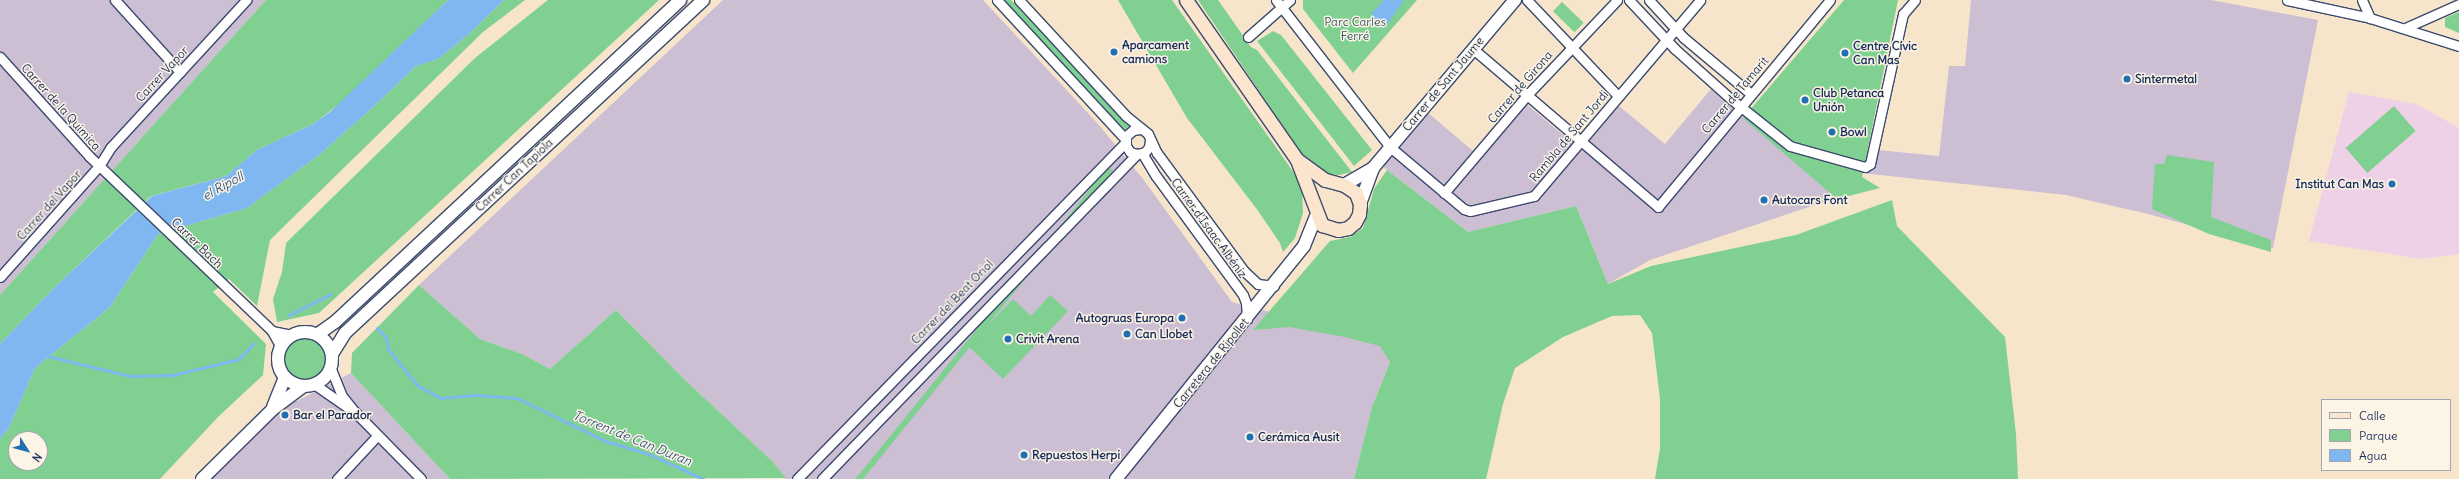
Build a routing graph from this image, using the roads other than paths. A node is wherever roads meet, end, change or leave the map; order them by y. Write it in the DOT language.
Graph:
graph roads {
  1 [pos="115,0"];
  2 [pos="246,0"];
  3 [pos="680,0"];
  4 [pos="703,0"];
  5 [pos="997,0"];
  6 [pos="1019,0"];
  7 [pos="1186,0"];
  8 [pos="1276,0"];
  9 [pos="1290,0"];
  10 [pos="1515,0"];
  11 [pos="1527,0"];
  12 [pos="1617,0"];
  13 [pos="1629,0"];
  14 [pos="1649,0"];
  15 [pos="1700,0"];
  16 [pos="1830,0"];
  17 [pos="1916,0"];
  18 [pos="2287,0"];
  19 [pos="2362,0"];
  20 [pos="2459,4"];
  21 [pos="1282,8"];
  22 [pos="2370,18"];
  23 [pos="2404,28"];
  24 [pos="1676,29"];
  25 [pos="1248,37"];
  26 [pos="1667,39"];
  27 [pos="2456,46"];
  28 [pos="1571,47"];
  29 [pos="1472,48"];
  30 [pos="0,56"];
  31 [pos="180,72"];
  32 [pos="1751,94"];
  33 [pos="1527,95"];
  34 [pos="1618,96"];
  35 [pos="1741,106"];
  36 [pos="1140,129"];
  37 [pos="1150,140"];
  38 [pos="1126,141"];
  39 [pos="1581,141"];
  40 [pos="1390,147"];
  41 [pos="1139,154"];
  42 [pos="1297,160"];
  43 [pos="1373,168"];
  44 [pos="102,170"];
  45 [pos="1339,184"];
  46 [pos="1444,193"];
  47 [pos="1360,204"];
  48 [pos="1316,208"];
  49 [pos="1329,229"];
  50 [pos="1304,246"];
  51 [pos="0,277"];
  52 [pos="1274,286"];
  53 [pos="1246,320"];
  54 [pos="272,331"];
  55 [pos="318,334"];
  56 [pos="292,336"];
  57 [pos="281,347"];
  58 [pos="332,354"];
  59 [pos="331,369"];
  60 [pos="285,377"];
  61 [pos="308,385"];
  62 [pos="273,409"];
  63 [pos="355,412"];
  64 [pos="377,436"];
  65 [pos="202,479"];
  66 [pos="337,479"];
  67 [pos="421,479"];
  68 [pos="797,479"];
  69 [pos="822,479"];
  70 [pos="1116,479"];
  1 -- 31 [label="street"];
  2 -- 31 [label="street, Carrer Vapor"];
  3 -- 55 [label="street, Carrer Can Tapiola"];
  4 -- 58 [label="street, Carrer Can Tapiola"];
  5 -- 38 [label="street, Carrer d'Isaac Albéniz"];
  6 -- 36 [label="street, Carrer d'Isaac Albéniz"];
  7 -- 42 [label="main road"];
  8 -- 21 [label="street, Rambla de Sant Jordi"];
  9 -- 21 [label="street"];
  10 -- 29 [label="street, Carrer de Sant Jaume"];
  11 -- 28 [label="street"];
  12 -- 28 [label="street, Carrer de Girona"];
  13 -- 26 [label="street"];
  14 -- 24 [label="street"];
  15 -- 24 [label="street, Rambla de Sant Jordi"];
  16 -- 32 [label="street, Carrer de Tamarit"];
  17 -- 35 [label="street"];
  18 -- 22 [label="street"];
  19 -- 22 [label="street"];
  20 -- 23 [label="street"];
  21 -- 25 [label="street"];
  21 -- 40 [label="street, Rambla de Sant Jordi"];
  22 -- 23 [label="street"];
  23 -- 27 [label="street"];
  24 -- 26 [label="street, Rambla de Sant Jordi"];
  24 -- 32 [label="street"];
  26 -- 34 [label="street, Rambla de Sant Jordi"];
  26 -- 35 [label="street"];
  28 -- 33 [label="street, Carrer de Girona"];
  28 -- 34 [label="street"];
  29 -- 33 [label="street"];
  29 -- 40 [label="street, Carrer de Sant Jaume"];
  30 -- 44 [label="street, Carrer de la Quimica"];
  31 -- 44 [label="street, Carrer Vapor"];
  32 -- 35 [label="street, Carrer de Tamarit"];
  33 -- 39 [label="street"];
  33 -- 46 [label="street, Carrer de Girona"];
  34 -- 39 [label="street, Rambla de Sant Jordi"];
  35 -- 39 [label="street, Carrer de Tamarit"];
  36 -- 37 [label="street, Carrer d'Isaac Albéniz"];
  36 -- 38 [label="street"];
  37 -- 41 [label="street"];
  37 -- 52 [label="street, Carrer d'Isaac Albéniz"];
  38 -- 41 [label="street, Carrer d'Isaac Albéniz"];
  38 -- 68 [label="street, Carrer del Beat Oriol"];
  39 -- 46 [label="street, Rambla de Sant Jordi"];
  40 -- 43 [label="street, Carrer de Sant Jaume"];
  40 -- 46 [label="street, Rambla de Sant Jordi"];
  41 -- 53 [label="street, Carrer d'Isaac Albéniz"];
  41 -- 69 [label="street"];
  42 -- 45 [label="main road"];
  42 -- 48 [label="main road"];
  43 -- 45 [label="street, Carrer de Sant Jaume"];
  43 -- 47 [label="street, Carrer de Sant Jaume"];
  44 -- 51 [label="street, Carrer del Vapor"];
  44 -- 54 [label="street, Carrer Bach"];
  45 -- 47 [label="main road"];
  45 -- 48 [label="main road"];
  47 -- 49 [label="main road"];
  48 -- 49 [label="main road"];
  48 -- 50 [label="street, Carretera de Ripollet"];
  49 -- 50 [label="street, Carretera de Ripollet"];
  50 -- 52 [label="street, Carretera de Ripollet"];
  52 -- 53 [label="street, Carretera de Ripollet"];
  53 -- 70 [label="street, Carretera de Ripollet"];
  54 -- 56 [label="street, Carrer Bach"];
  54 -- 57 [label="street, Carrer Bach"];
  55 -- 56 [label="street"];
  55 -- 58 [label="street"];
  56 -- 57 [label="street"];
  57 -- 60 [label="street"];
  58 -- 59 [label="street"];
  59 -- 61 [label="street"];
  59 -- 63 [label="street"];
  60 -- 61 [label="street"];
  60 -- 62 [label="street"];
  61 -- 62 [label="street"];
  61 -- 63 [label="street"];
  62 -- 65 [label="street"];
  63 -- 64 [label="street"];
  64 -- 66 [label="street"];
  64 -- 67 [label="street"];
}
